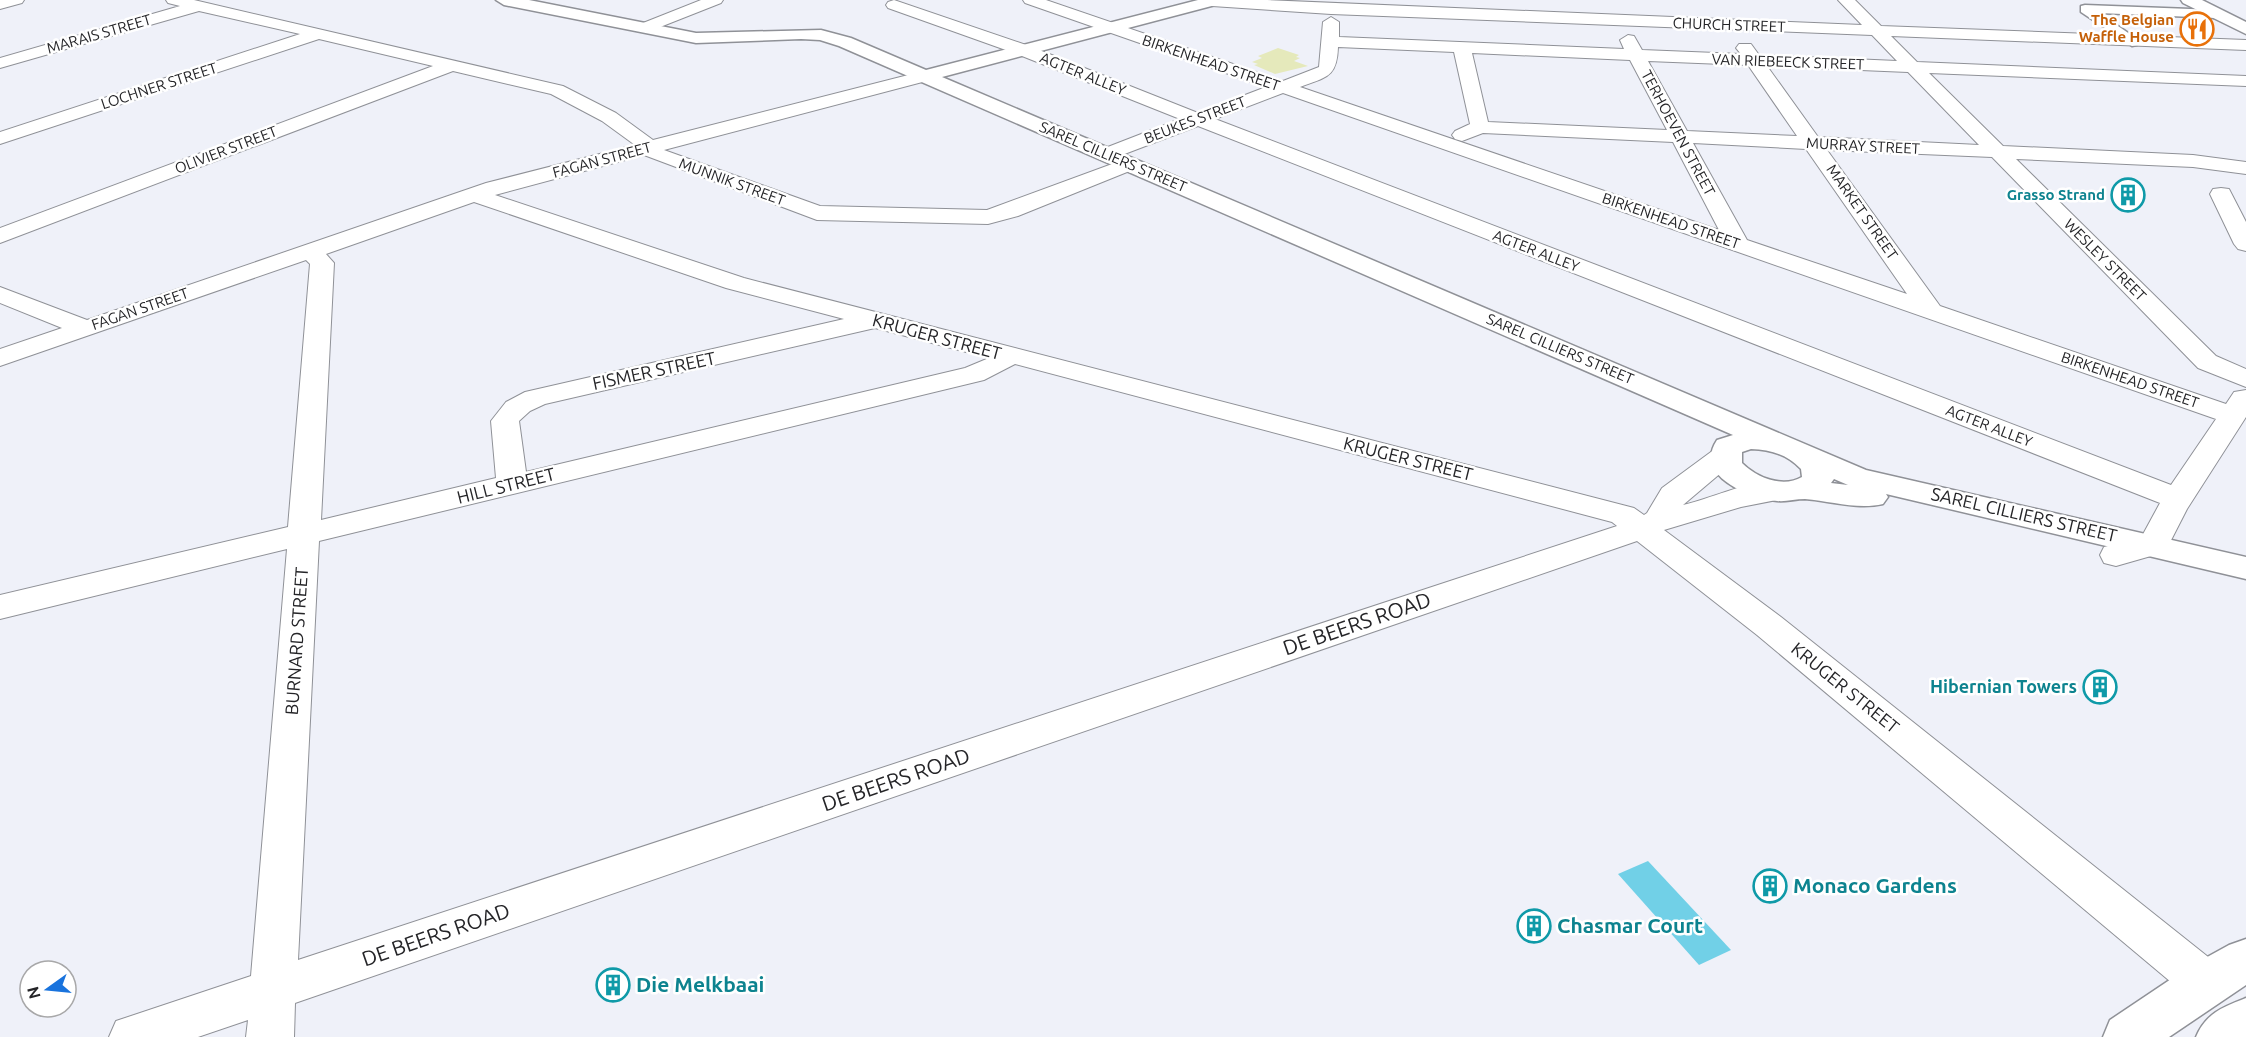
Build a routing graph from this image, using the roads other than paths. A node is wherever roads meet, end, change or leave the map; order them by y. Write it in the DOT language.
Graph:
graph roads {
  1 [pos="16,0"];
  2 [pos="174,0"];
  3 [pos="504,0"];
  4 [pos="715,0"];
  5 [pos="1031,0"];
  6 [pos="1846,0"];
  7 [pos="2189,0"];
  8 [pos="2202,0"];
  9 [pos="1214,1"];
  10 [pos="0,4"];
  11 [pos="894,5"];
  12 [pos="198,6"];
  13 [pos="1331,9"];
  14 [pos="2217,14"];
  15 [pos="1620,21"];
  16 [pos="2246,22"];
  17 [pos="1730,25"];
  18 [pos="1109,27"];
  19 [pos="644,28"];
  20 [pos="2246,29"];
  21 [pos="1877,31"];
  22 [pos="318,34"];
  23 [pos="1330,42"];
  24 [pos="2132,42"];
  25 [pos="2246,45"];
  26 [pos="1462,48"];
  27 [pos="1023,50"];
  28 [pos="1636,56"];
  29 [pos="1754,61"];
  30 [pos="0,63"];
  31 [pos="452,65"];
  32 [pos="1913,68"];
  33 [pos="924,76"];
  34 [pos="2246,81"];
  35 [pos="1282,87"];
  36 [pos="1197,120"];
  37 [pos="1480,127"];
  38 [pos="1680,137"];
  39 [pos="0,138"];
  40 [pos="1444,143"];
  41 [pos="1814,144"];
  42 [pos="650,147"];
  43 [pos="1998,153"];
  44 [pos="1107,154"];
  45 [pos="1130,164"];
  46 [pos="2246,168"];
  47 [pos="2221,194"];
  48 [pos="474,195"];
  49 [pos="0,236"];
  50 [pos="1738,244"];
  51 [pos="2246,244"];
  52 [pos="310,251"];
  53 [pos="0,294"];
  54 [pos="1931,311"];
  55 [pos="874,321"];
  56 [pos="85,328"];
  57 [pos="1009,356"];
  58 [pos="0,358"];
  59 [pos="2246,379"];
  60 [pos="2239,405"];
  61 [pos="1699,409"];
  62 [pos="1791,449"];
  63 [pos="1727,451"];
  64 [pos="512,485"];
  65 [pos="1791,490"];
  66 [pos="2178,499"];
  67 [pos="1651,524"];
  68 [pos="304,534"];
  69 [pos="2154,545"];
  70 [pos="2116,555"];
  71 [pos="2246,568"];
  72 [pos="2246,590"];
  73 [pos="0,607"];
  74 [pos="2226,972"];
  75 [pos="273,990"];
  76 [pos="2246,1021"];
  77 [pos="133,1037"];
  78 [pos="270,1037"];
  79 [pos="2128,1037"];
  80 [pos="2221,1037"];
  1 -- 10 [label="street"];
  2 -- 12 [label="street, MUNNIK STREET"];
  3 -- 19 [label="street, SAREL CILLIERS STREET"];
  4 -- 19 [label="street"];
  5 -- 18 [label="street"];
  6 -- 21 [label="street, WESLEY STREET"];
  7 -- 14 [label="street"];
  8 -- 16 [label="street"];
  9 -- 13 [label="street, CHURCH STREET"];
  9 -- 18 [label="street, FAGAN STREET"];
  11 -- 27 [label="street, AGTER ALLEY"];
  12 -- 22 [label="street, MUNNIK STREET"];
  12 -- 30 [label="street, MARAIS STREET"];
  13 -- 15 [label="street, CHURCH STREET"];
  13 -- 23 [label="street, BEUKES STREET"];
  14 -- 20 [label="street"];
  14 -- 24 [label="street"];
  15 -- 17 [label="street, CHURCH STREET"];
  15 -- 28 [label="street, TERHOEVEN STREET"];
  17 -- 21 [label="street, CHURCH STREET"];
  17 -- 29 [label="street, MARKET STREET"];
  18 -- 27 [label="street, FAGAN STREET"];
  18 -- 35 [label="street, BIRKENHEAD STREET"];
  19 -- 33 [label="street, SAREL CILLIERS STREET"];
  21 -- 24 [label="street, CHURCH STREET"];
  21 -- 32 [label="street, WESLEY STREET"];
  22 -- 31 [label="street, MUNNIK STREET"];
  22 -- 39 [label="street, LOCHNER STREET"];
  23 -- 26 [label="street, VAN RIEBEECK STREET"];
  23 -- 35 [label="street, BEUKES STREET"];
  24 -- 25 [label="street, CHURCH STREET"];
  26 -- 28 [label="street, VAN RIEBEECK STREET"];
  26 -- 37 [label="street"];
  27 -- 33 [label="street, FAGAN STREET"];
  27 -- 36 [label="street, AGTER ALLEY"];
  28 -- 29 [label="street, VAN RIEBEECK STREET"];
  28 -- 38 [label="street, TERHOEVEN STREET"];
  29 -- 32 [label="street, VAN RIEBEECK STREET"];
  29 -- 41 [label="street, MARKET STREET"];
  31 -- 42 [label="street, MUNNIK STREET"];
  31 -- 49 [label="street, OLIVIER STREET"];
  32 -- 34 [label="street, VAN RIEBEECK STREET"];
  32 -- 43 [label="street, WESLEY STREET"];
  33 -- 42 [label="street, FAGAN STREET"];
  33 -- 44 [label="street, SAREL CILLIERS STREET"];
  35 -- 36 [label="street, BEUKES STREET"];
  35 -- 40 [label="street, BIRKENHEAD STREET"];
  36 -- 44 [label="street, BEUKES STREET"];
  36 -- 66 [label="street, AGTER ALLEY"];
  37 -- 38 [label="street, MURRAY STREET"];
  37 -- 40 [label="street"];
  38 -- 41 [label="street, MURRAY STREET"];
  38 -- 50 [label="street, TERHOEVEN STREET"];
  40 -- 50 [label="street, BIRKENHEAD STREET"];
  41 -- 43 [label="street, MURRAY STREET"];
  41 -- 54 [label="street, MARKET STREET"];
  42 -- 45 [label="street, MUNNIK STREET"];
  42 -- 48 [label="street, FAGAN STREET"];
  43 -- 46 [label="street, MURRAY STREET"];
  43 -- 59 [label="street, WESLEY STREET"];
  44 -- 45 [label="street, SAREL CILLIERS STREET"];
  45 -- 61 [label="street, SAREL CILLIERS STREET"];
  47 -- 51 [label="street"];
  48 -- 52 [label="street, FAGAN STREET"];
  48 -- 55 [label="street, KRUGER STREET"];
  50 -- 54 [label="street, BIRKENHEAD STREET"];
  52 -- 56 [label="street, FAGAN STREET"];
  52 -- 68 [label="street, BURNARD STREET"];
  53 -- 56 [label="street"];
  54 -- 60 [label="street, BIRKENHEAD STREET"];
  55 -- 57 [label="street, KRUGER STREET"];
  55 -- 64 [label="street, FISMER STREET"];
  56 -- 58 [label="street, FAGAN STREET"];
  57 -- 64 [label="street, HILL STREET"];
  57 -- 67 [label="street, KRUGER STREET"];
  60 -- 66 [label="street"];
  61 -- 62 [label="street, SAREL CILLIERS STREET"];
  61 -- 63 [label="street, SAREL CILLIERS STREET"];
  62 -- 63 [label="street"];
  62 -- 65 [label="street"];
  62 -- 69 [label="street, SAREL CILLIERS STREET"];
  63 -- 65 [label="street, SAREL CILLIERS STREET"];
  63 -- 67 [label="street"];
  64 -- 68 [label="street, HILL STREET"];
  65 -- 67 [label="street, DE BEERS ROAD"];
  65 -- 70 [label="street, SAREL CILLIERS STREET"];
  66 -- 69 [label="street"];
  67 -- 74 [label="street, KRUGER STREET"];
  67 -- 75 [label="street, DE BEERS ROAD"];
  68 -- 73 [label="street, HILL STREET"];
  68 -- 75 [label="street, BURNARD STREET"];
  69 -- 70 [label="street"];
  69 -- 71 [label="street, SAREL CILLIERS STREET"];
  70 -- 72 [label="street, SAREL CILLIERS STREET"];
  74 -- 79 [label="street"];
  75 -- 77 [label="street, DE BEERS ROAD"];
  75 -- 78 [label="street, BURNARD STREET"];
  76 -- 80 [label="street"];
}
